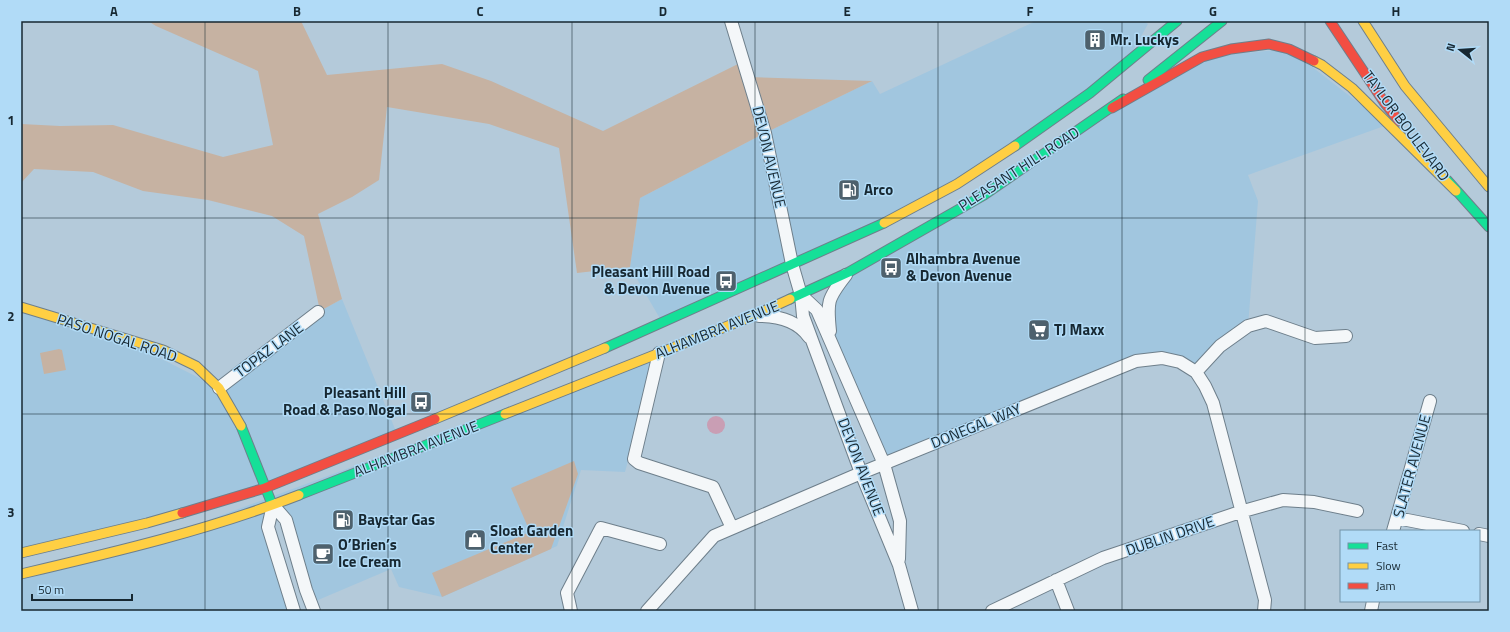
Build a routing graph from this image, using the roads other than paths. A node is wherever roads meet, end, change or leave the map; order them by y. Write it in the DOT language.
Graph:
graph roads {
  1 [pos="731,21"];
  2 [pos="1177,21"];
  3 [pos="1222,21"];
  4 [pos="1330,21"];
  5 [pos="1363,21"];
  6 [pos="1112,108"];
  7 [pos="1489,187"];
  8 [pos="1456,191"];
  9 [pos="1489,226"];
  10 [pos="792,264"];
  11 [pos="849,272"];
  12 [pos="801,295"];
  13 [pos="21,307"];
  14 [pos="318,312"];
  15 [pos="753,316"];
  16 [pos="1346,336"];
  17 [pos="831,342"];
  18 [pos="816,346"];
  19 [pos="659,353"];
  20 [pos="1196,372"];
  21 [pos="219,388"];
  22 [pos="1430,401"];
  23 [pos="884,464"];
  24 [pos="861,473"];
  25 [pos="265,488"];
  26 [pos="273,505"];
  27 [pos="1358,511"];
  28 [pos="1240,512"];
  29 [pos="1397,518"];
  30 [pos="732,528"];
  31 [pos="1394,530"];
  32 [pos="1458,530"];
  33 [pos="660,544"];
  34 [pos="21,553"];
  35 [pos="899,565"];
  36 [pos="21,574"];
  37 [pos="1056,580"];
  38 [pos="294,611"];
  39 [pos="314,611"];
  40 [pos="571,611"];
  41 [pos="647,611"];
  42 [pos="912,611"];
  43 [pos="992,611"];
  44 [pos="1068,611"];
  45 [pos="1264,611"];
  1 -- 10 [label="street, DEVON AVENUE"];
  2 -- 10 [label="main road, PLEASANT HILL ROAD"];
  3 -- 6 [label="main road, PLEASANT HILL ROAD"];
  4 -- 8 [label="main road, TAYLOR BOULEVARD"];
  5 -- 7 [label="main road, TAYLOR BOULEVARD"];
  6 -- 8 [label="main road"];
  6 -- 11 [label="main road, PLEASANT HILL ROAD"];
  8 -- 9 [label="main road, TAYLOR BOULEVARD"];
  10 -- 12 [label="street, DEVON AVENUE"];
  10 -- 25 [label="main road, ALHAMBRA AVENUE"];
  11 -- 12 [label="main road, PLEASANT HILL ROAD"];
  11 -- 17 [label="street, DEVON AVENUE"];
  12 -- 15 [label="main road, ALHAMBRA AVENUE"];
  12 -- 17 [label="street, DEVON AVENUE"];
  12 -- 18 [label="street, DEVON AVENUE"];
  13 -- 21 [label="main road, PASO NOGAL ROAD"];
  14 -- 21 [label="street, TOPAZ LANE"];
  15 -- 18 [label="street, DEVON AVENUE"];
  15 -- 19 [label="main road, ALHAMBRA AVENUE"];
  16 -- 20 [label="street"];
  17 -- 23 [label="street, DEVON AVENUE"];
  18 -- 24 [label="street, DEVON AVENUE"];
  19 -- 26 [label="main road, ALHAMBRA AVENUE"];
  19 -- 30 [label="street"];
  20 -- 23 [label="street, DONEGAL WAY"];
  20 -- 28 [label="street"];
  21 -- 25 [label="main road, PASO NOGAL ROAD"];
  22 -- 29 [label="street, SLATER AVENUE"];
  23 -- 24 [label="street, DONEGAL WAY"];
  23 -- 35 [label="street, DEVON AVENUE"];
  24 -- 30 [label="street, DONEGAL WAY"];
  24 -- 35 [label="street, DEVON AVENUE"];
  25 -- 26 [label="main road, PASO NOGAL ROAD"];
  25 -- 34 [label="main road, ALHAMBRA AVENUE"];
  26 -- 36 [label="main road, ALHAMBRA AVENUE"];
  26 -- 38 [label="street"];
  26 -- 39 [label="street"];
  27 -- 28 [label="street, DUBLIN DRIVE"];
  28 -- 37 [label="street, DUBLIN DRIVE"];
  28 -- 45 [label="street"];
  29 -- 31 [label="street, SLATER AVENUE"];
  29 -- 32 [label="street"];
  30 -- 41 [label="street, DONEGAL WAY"];
  33 -- 40 [label="street"];
  35 -- 42 [label="street, DEVON AVENUE"];
  37 -- 43 [label="street, DUBLIN DRIVE"];
  37 -- 44 [label="street"];
}
